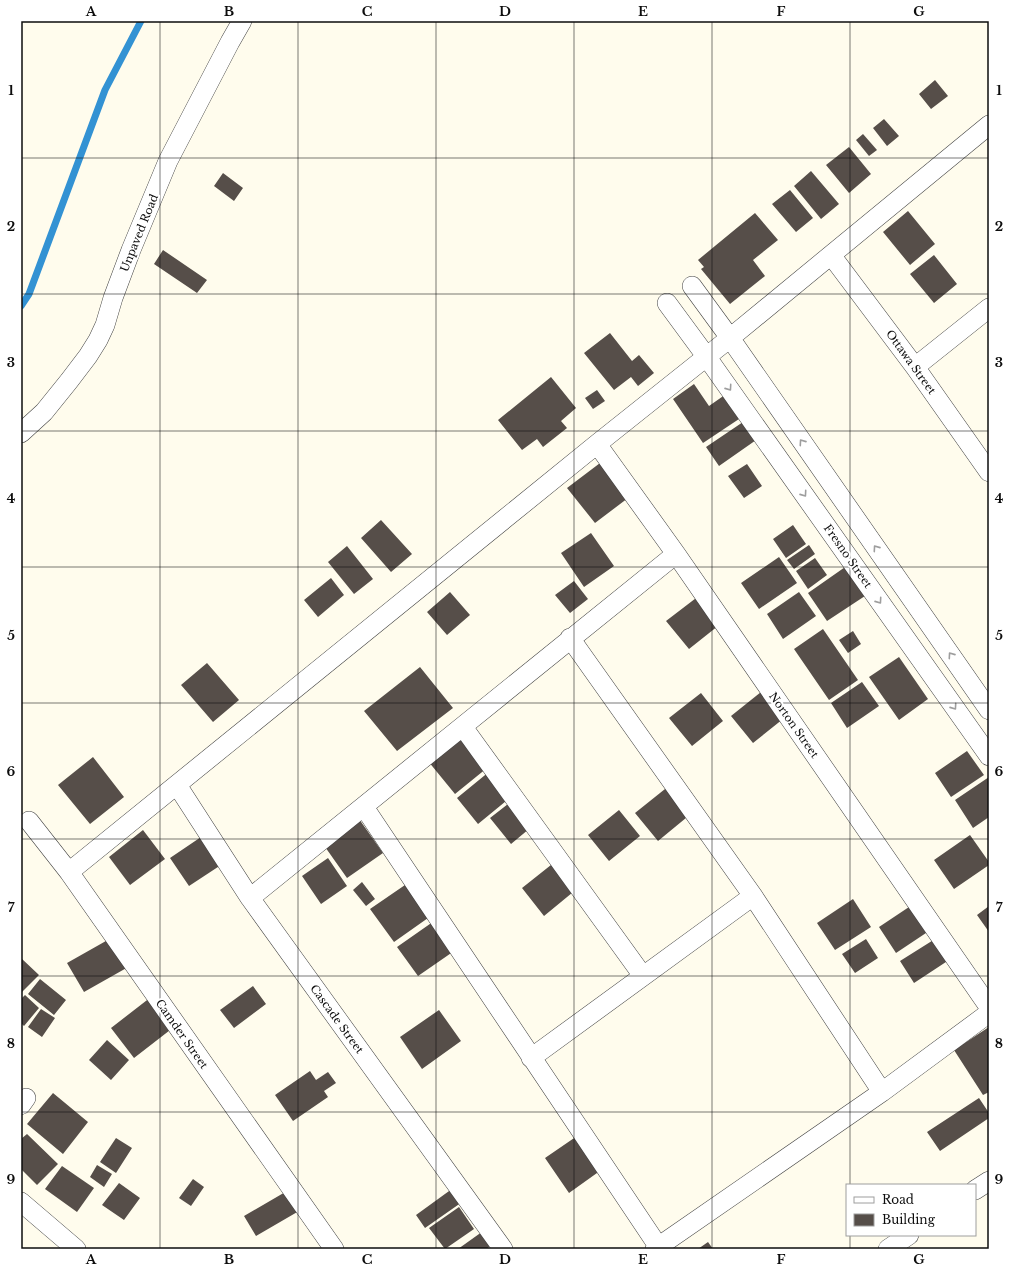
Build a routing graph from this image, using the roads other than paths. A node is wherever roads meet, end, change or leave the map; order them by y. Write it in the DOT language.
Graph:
graph roads {
  1 [pos="242,21"];
  2 [pos="989,125"];
  3 [pos="831,254"];
  4 [pos="692,286"];
  5 [pos="667,303"];
  6 [pos="989,308"];
  7 [pos="730,338"];
  8 [pos="706,356"];
  9 [pos="916,367"];
  10 [pos="21,433"];
  11 [pos="597,444"];
  12 [pos="989,472"];
  13 [pos="676,554"];
  14 [pos="570,638"];
  15 [pos="989,710"];
  16 [pos="462,727"];
  17 [pos="989,756"];
  18 [pos="177,785"];
  19 [pos="364,807"];
  20 [pos="29,821"];
  21 [pos="69,872"];
  22 [pos="753,896"];
  23 [pos="250,898"];
  24 [pos="643,976"];
  25 [pos="989,1007"];
  26 [pos="989,1013"];
  27 [pos="531,1058"];
  28 [pos="882,1092"];
  29 [pos="989,1181"];
  30 [pos="976,1189"];
  31 [pos="21,1202"];
  32 [pos="908,1236"];
  33 [pos="656,1248"];
  34 [pos="76,1249"];
  35 [pos="334,1249"];
  36 [pos="503,1249"];
  37 [pos="888,1249"];
  1 -- 10 [label="street, Unpaved Road"];
  2 -- 3 [label="street"];
  3 -- 7 [label="street"];
  3 -- 9 [label="street, Ottawa Street"];
  4 -- 7 [label="street"];
  5 -- 8 [label="street, Fresno Street"];
  6 -- 9 [label="street"];
  7 -- 8 [label="street"];
  15 -- 7 [label="street, one-way"];
  8 -- 11 [label="street"];
  8 -- 17 [label="street, Fresno Street, one-way"];
  9 -- 12 [label="street, Ottawa Street"];
  11 -- 13 [label="street, Norton Street"];
  11 -- 18 [label="street"];
  13 -- 14 [label="street"];
  13 -- 25 [label="street, Norton Street"];
  14 -- 16 [label="street"];
  14 -- 22 [label="street"];
  16 -- 19 [label="street"];
  16 -- 24 [label="street"];
  18 -- 21 [label="street"];
  18 -- 23 [label="street, Cascade Street"];
  19 -- 23 [label="street"];
  19 -- 27 [label="street"];
  20 -- 21 [label="street, Camder Street"];
  21 -- 35 [label="street, Camder Street"];
  22 -- 24 [label="street"];
  22 -- 28 [label="street"];
  23 -- 36 [label="street, Cascade Street"];
  24 -- 27 [label="street"];
  26 -- 28 [label="street"];
  27 -- 33 [label="street"];
  28 -- 33 [label="street"];
  29 -- 30 [label="street"];
  31 -- 34 [label="street"];
  32 -- 37 [label="street"];
}
